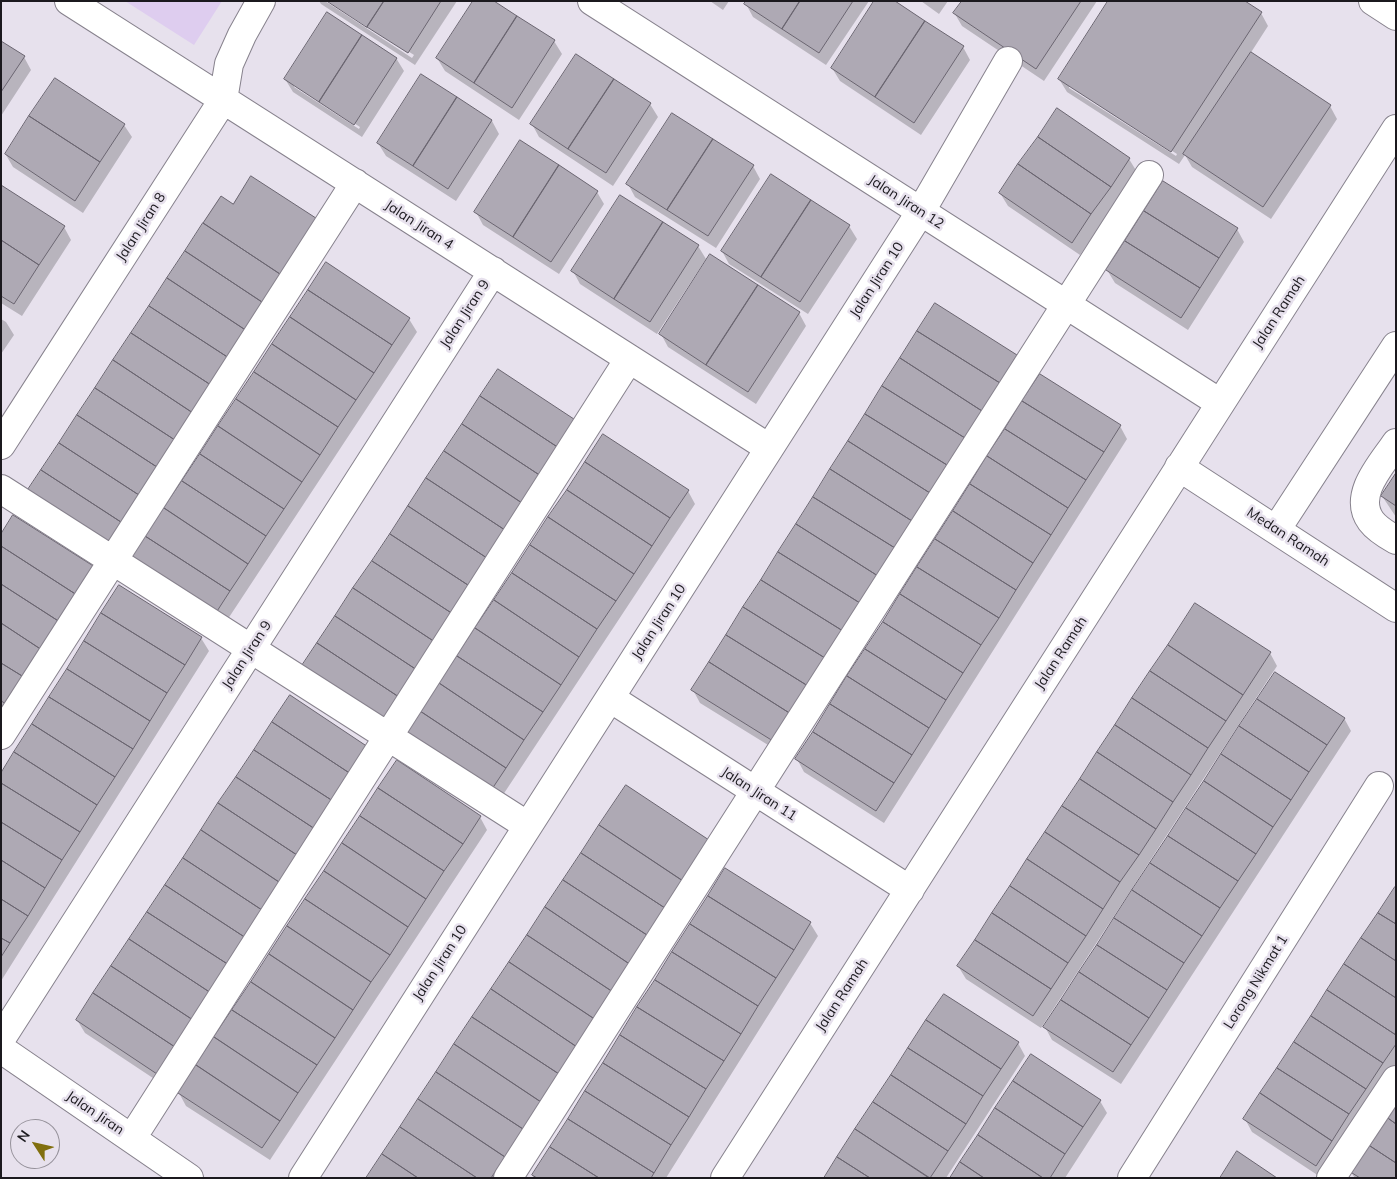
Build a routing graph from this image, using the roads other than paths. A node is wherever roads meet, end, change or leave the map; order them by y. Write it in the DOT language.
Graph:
graph roads {
  1 [pos="69,1"];
  2 [pos="261,1"];
  3 [pos="592,1"];
  4 [pos="1373,1"];
  5 [pos="1396,16"];
  6 [pos="1008,61"];
  7 [pos="223,100"];
  8 [pos="1396,129"];
  9 [pos="1149,175"];
  10 [pos="354,183"];
  11 [pos="921,212"];
  12 [pos="492,271"];
  13 [pos="1066,304"];
  14 [pos="1396,346"];
  15 [pos="629,359"];
  16 [pos="1220,403"];
  17 [pos="1396,443"];
  18 [pos="1,445"];
  19 [pos="769,448"];
  20 [pos="1179,467"];
  21 [pos="1,489"];
  22 [pos="1276,530"];
  23 [pos="1396,540"];
  24 [pos="113,560"];
  25 [pos="1396,608"];
  26 [pos="251,648"];
  27 [pos="610,698"];
  28 [pos="1,736"];
  29 [pos="388,736"];
  30 [pos="1379,786"];
  31 [pos="755,791"];
  32 [pos="528,826"];
  33 [pos="910,890"];
  34 [pos="1,1039"];
  35 [pos="1,1049"];
  36 [pos="1396,1080"];
  37 [pos="132,1138"];
  38 [pos="190,1178"];
  39 [pos="303,1178"];
  40 [pos="508,1178"];
  41 [pos="725,1178"];
  42 [pos="1132,1178"];
  43 [pos="1331,1178"];
  1 -- 7 [label="street, Jalan Jiran 4"];
  2 -- 7 [label="street, Jalan Jiran 8"];
  3 -- 11 [label="street, Jalan Jiran 12"];
  4 -- 5 [label="street"];
  6 -- 11 [label="street, Jalan Jiran 10"];
  7 -- 10 [label="street, Jalan Jiran 4"];
  7 -- 18 [label="street, Jalan Jiran 8"];
  8 -- 16 [label="street, Jalan Ramah"];
  9 -- 13 [label="street"];
  10 -- 12 [label="street, Jalan Jiran 4"];
  10 -- 24 [label="street"];
  11 -- 13 [label="street, Jalan Jiran 12"];
  11 -- 19 [label="street, Jalan Jiran 10"];
  12 -- 15 [label="street, Jalan Jiran 4"];
  12 -- 26 [label="street, Jalan Jiran 9"];
  13 -- 16 [label="street, Jalan Jiran 12"];
  13 -- 31 [label="street"];
  14 -- 22 [label="street"];
  15 -- 19 [label="street, Jalan Jiran 4"];
  15 -- 29 [label="street"];
  16 -- 20 [label="street, Jalan Ramah"];
  17 -- 23 [label="street"];
  19 -- 27 [label="street, Jalan Jiran 10"];
  20 -- 22 [label="street, Medan Ramah"];
  20 -- 33 [label="street, Jalan Ramah"];
  21 -- 24 [label="street"];
  22 -- 25 [label="street, Medan Ramah"];
  24 -- 26 [label="street"];
  24 -- 28 [label="street"];
  26 -- 29 [label="street"];
  26 -- 34 [label="street, Jalan Jiran 9"];
  27 -- 31 [label="street, Jalan Jiran 11"];
  27 -- 32 [label="street, Jalan Jiran 10"];
  29 -- 32 [label="street"];
  29 -- 37 [label="street"];
  30 -- 42 [label="street, Lorong Nikmat 1"];
  31 -- 33 [label="street, Jalan Jiran 11"];
  31 -- 40 [label="street"];
  32 -- 39 [label="street, Jalan Jiran 10"];
  33 -- 41 [label="street, Jalan Ramah"];
  35 -- 37 [label="street, Jalan Jiran"];
  36 -- 43 [label="street"];
  37 -- 38 [label="street, Jalan Jiran"];
}
